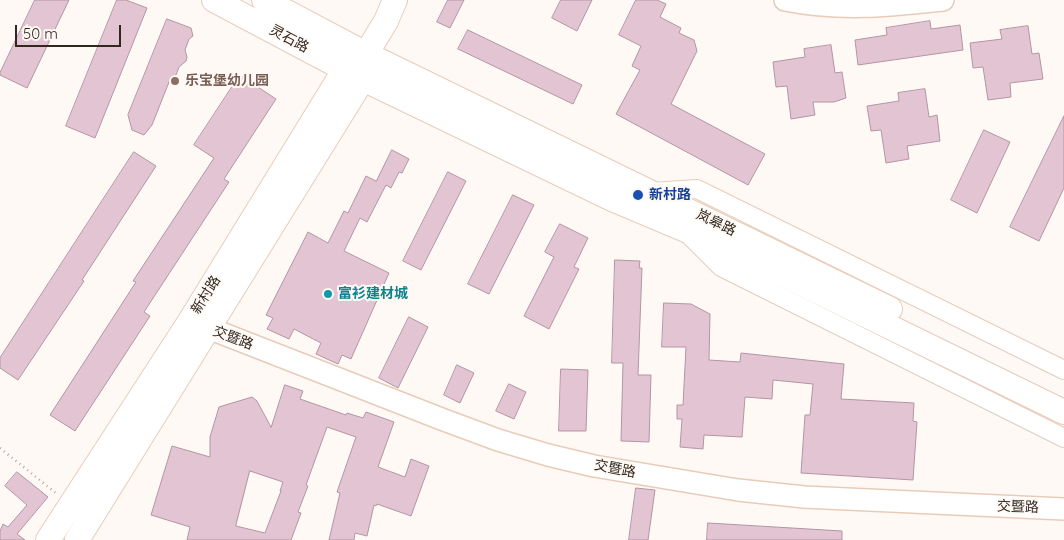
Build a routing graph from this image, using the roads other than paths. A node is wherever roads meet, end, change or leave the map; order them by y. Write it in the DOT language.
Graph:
graph roads {
  1 [pos="214,0"];
  2 [pos="264,0"];
  3 [pos="395,0"];
  4 [pos="785,0"];
  5 [pos="943,0"];
  6 [pos="366,54"];
  7 [pos="354,74"];
  8 [pos="651,192"];
  9 [pos="683,229"];
  10 [pos="200,325"];
  11 [pos="1064,370"];
  12 [pos="1018,381"];
  13 [pos="1064,395"];
  14 [pos="1064,412"];
  15 [pos="1064,438"];
  16 [pos="1064,509"];
  17 [pos="48,540"];
  18 [pos="77,540"];
  1 -- 7 [label="main road, 灵石路"];
  2 -- 6 [label="main road, 灵石路"];
  3 -- 6 [label="main road, 新村路"];
  4 -- 5 [label="street"];
  6 -- 7 [label="main road, 新村路"];
  6 -- 8 [label="main road, 岚皋路"];
  7 -- 9 [label="main road, 岚皋路"];
  7 -- 10 [label="main road, 新村路"];
  8 -- 11 [label="street"];
  8 -- 12 [label="main road, 岚皋路"];
  9 -- 12 [label="main road, 岚皋路"];
  9 -- 15 [label="street"];
  10 -- 16 [label="street, 交暨路"];
  10 -- 17 [label="main road, 新村路"];
  10 -- 18 [label="main road, 新村路"];
  12 -- 13 [label="main road, 岚皋路"];
  12 -- 14 [label="main road, 岚皋路"];
}
